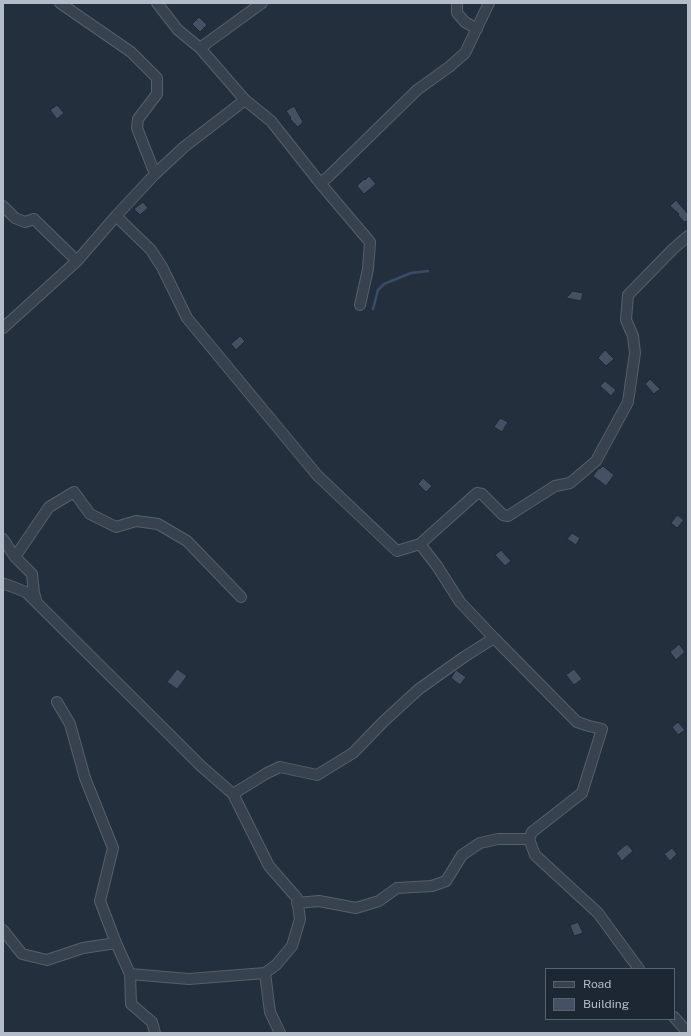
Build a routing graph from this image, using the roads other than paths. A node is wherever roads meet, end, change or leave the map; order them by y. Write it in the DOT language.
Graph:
graph roads {
  1 [pos="60,3"];
  2 [pos="157,3"];
  3 [pos="262,3"];
  4 [pos="457,3"];
  5 [pos="489,3"];
  6 [pos="477,29"];
  7 [pos="200,48"];
  8 [pos="245,100"];
  9 [pos="155,174"];
  10 [pos="320,183"];
  11 [pos="3,206"];
  12 [pos="116,216"];
  13 [pos="688,236"];
  14 [pos="77,261"];
  15 [pos="360,305"];
  16 [pos="3,328"];
  17 [pos="3,539"];
  18 [pos="420,544"];
  19 [pos="15,557"];
  20 [pos="3,585"];
  21 [pos="241,597"];
  22 [pos="37,603"];
  23 [pos="494,638"];
  24 [pos="57,702"];
  25 [pos="233,794"];
  26 [pos="529,839"];
  27 [pos="297,903"];
  28 [pos="3,930"];
  29 [pos="116,943"];
  30 [pos="638,968"];
  31 [pos="265,973"];
  32 [pos="130,974"];
  33 [pos="675,1018"];
  34 [pos="155,1033"];
  35 [pos="280,1033"];
  36 [pos="688,1033"];
  1 -- 9 [label="street"];
  2 -- 7 [label="street"];
  3 -- 7 [label="street"];
  4 -- 6 [label="street"];
  5 -- 6 [label="street"];
  6 -- 10 [label="street"];
  7 -- 8 [label="street"];
  8 -- 9 [label="street"];
  8 -- 10 [label="street"];
  9 -- 12 [label="street"];
  10 -- 15 [label="street"];
  11 -- 14 [label="street"];
  12 -- 14 [label="street"];
  12 -- 18 [label="street"];
  13 -- 18 [label="street"];
  14 -- 16 [label="street"];
  17 -- 19 [label="street"];
  18 -- 23 [label="street"];
  19 -- 21 [label="street"];
  19 -- 22 [label="street"];
  20 -- 22 [label="street"];
  22 -- 25 [label="street"];
  23 -- 25 [label="street"];
  23 -- 26 [label="street"];
  24 -- 29 [label="street"];
  25 -- 27 [label="street"];
  26 -- 27 [label="street"];
  26 -- 30 [label="street"];
  27 -- 31 [label="street"];
  28 -- 29 [label="street"];
  29 -- 32 [label="street"];
  31 -- 32 [label="street"];
  31 -- 35 [label="street"];
  32 -- 34 [label="street"];
  33 -- 36 [label="street"];
}
